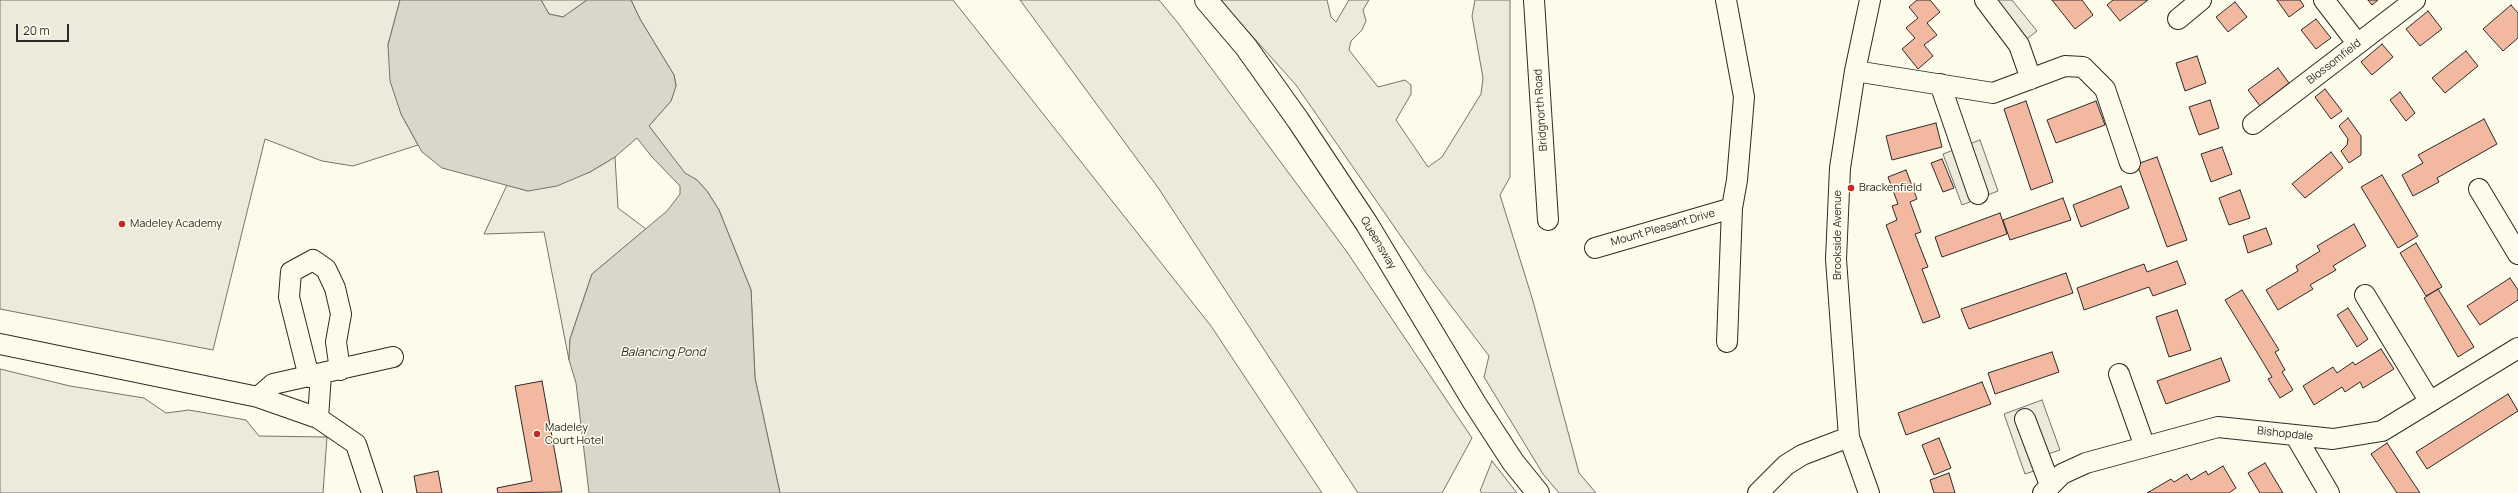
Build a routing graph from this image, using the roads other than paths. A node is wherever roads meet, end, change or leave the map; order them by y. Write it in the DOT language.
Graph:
graph roads {
  1 [pos="1206,0"];
  2 [pos="1534,0"];
  3 [pos="1726,0"];
  4 [pos="1870,0"];
  5 [pos="1985,0"];
  6 [pos="2201,0"];
  7 [pos="2324,0"];
  8 [pos="2415,0"];
  9 [pos="2178,18"];
  10 [pos="2358,43"];
  11 [pos="1855,71"];
  12 [pos="2031,79"];
  13 [pos="1940,84"];
  14 [pos="2253,124"];
  15 [pos="2130,163"];
  16 [pos="2479,189"];
  17 [pos="1978,194"];
  18 [pos="1732,208"];
  19 [pos="1548,220"];
  20 [pos="1595,248"];
  21 [pos="2518,254"];
  22 [pos="2365,295"];
  23 [pos="1727,342"];
  24 [pos="0,344"];
  25 [pos="2518,348"];
  26 [pos="393,357"];
  27 [pos="323,374"];
  28 [pos="2119,374"];
  29 [pos="258,397"];
  30 [pos="2430,402"];
  31 [pos="318,418"];
  32 [pos="2025,419"];
  33 [pos="2295,435"];
  34 [pos="1849,437"];
  35 [pos="2145,447"];
  36 [pos="2046,489"];
  37 [pos="372,493"];
  38 [pos="1538,493"];
  39 [pos="1758,493"];
  40 [pos="1870,493"];
  41 [pos="2329,493"];
  1 -- 38 [label="main road, Queensway"];
  2 -- 19 [label="street, Bridgnorth Road"];
  3 -- 18 [label="street, Mount Pleasant Drive"];
  4 -- 11 [label="street, Brookside Avenue"];
  5 -- 12 [label="street"];
  6 -- 9 [label="street"];
  7 -- 10 [label="street"];
  8 -- 10 [label="street, Blossomfield"];
  10 -- 14 [label="street, Blossomfield"];
  11 -- 13 [label="street"];
  11 -- 34 [label="street, Brookside Avenue"];
  12 -- 13 [label="street"];
  12 -- 15 [label="street"];
  13 -- 17 [label="street"];
  16 -- 21 [label="street"];
  18 -- 20 [label="street, Mount Pleasant Drive"];
  18 -- 23 [label="street, Mount Pleasant Drive"];
  22 -- 30 [label="street"];
  24 -- 29 [label="street"];
  25 -- 30 [label="street, Bishopdale"];
  26 -- 27 [label="street"];
  27 -- 27 [label="street"];
  27 -- 29 [label="street"];
  27 -- 31 [label="street"];
  28 -- 35 [label="street"];
  29 -- 31 [label="street"];
  30 -- 33 [label="street, Bishopdale"];
  31 -- 37 [label="street"];
  32 -- 36 [label="street"];
  33 -- 35 [label="street, Bishopdale"];
  33 -- 41 [label="street"];
  34 -- 39 [label="street"];
  34 -- 40 [label="street, Brookside Avenue"];
  35 -- 36 [label="street, Bishopdale"];
}
